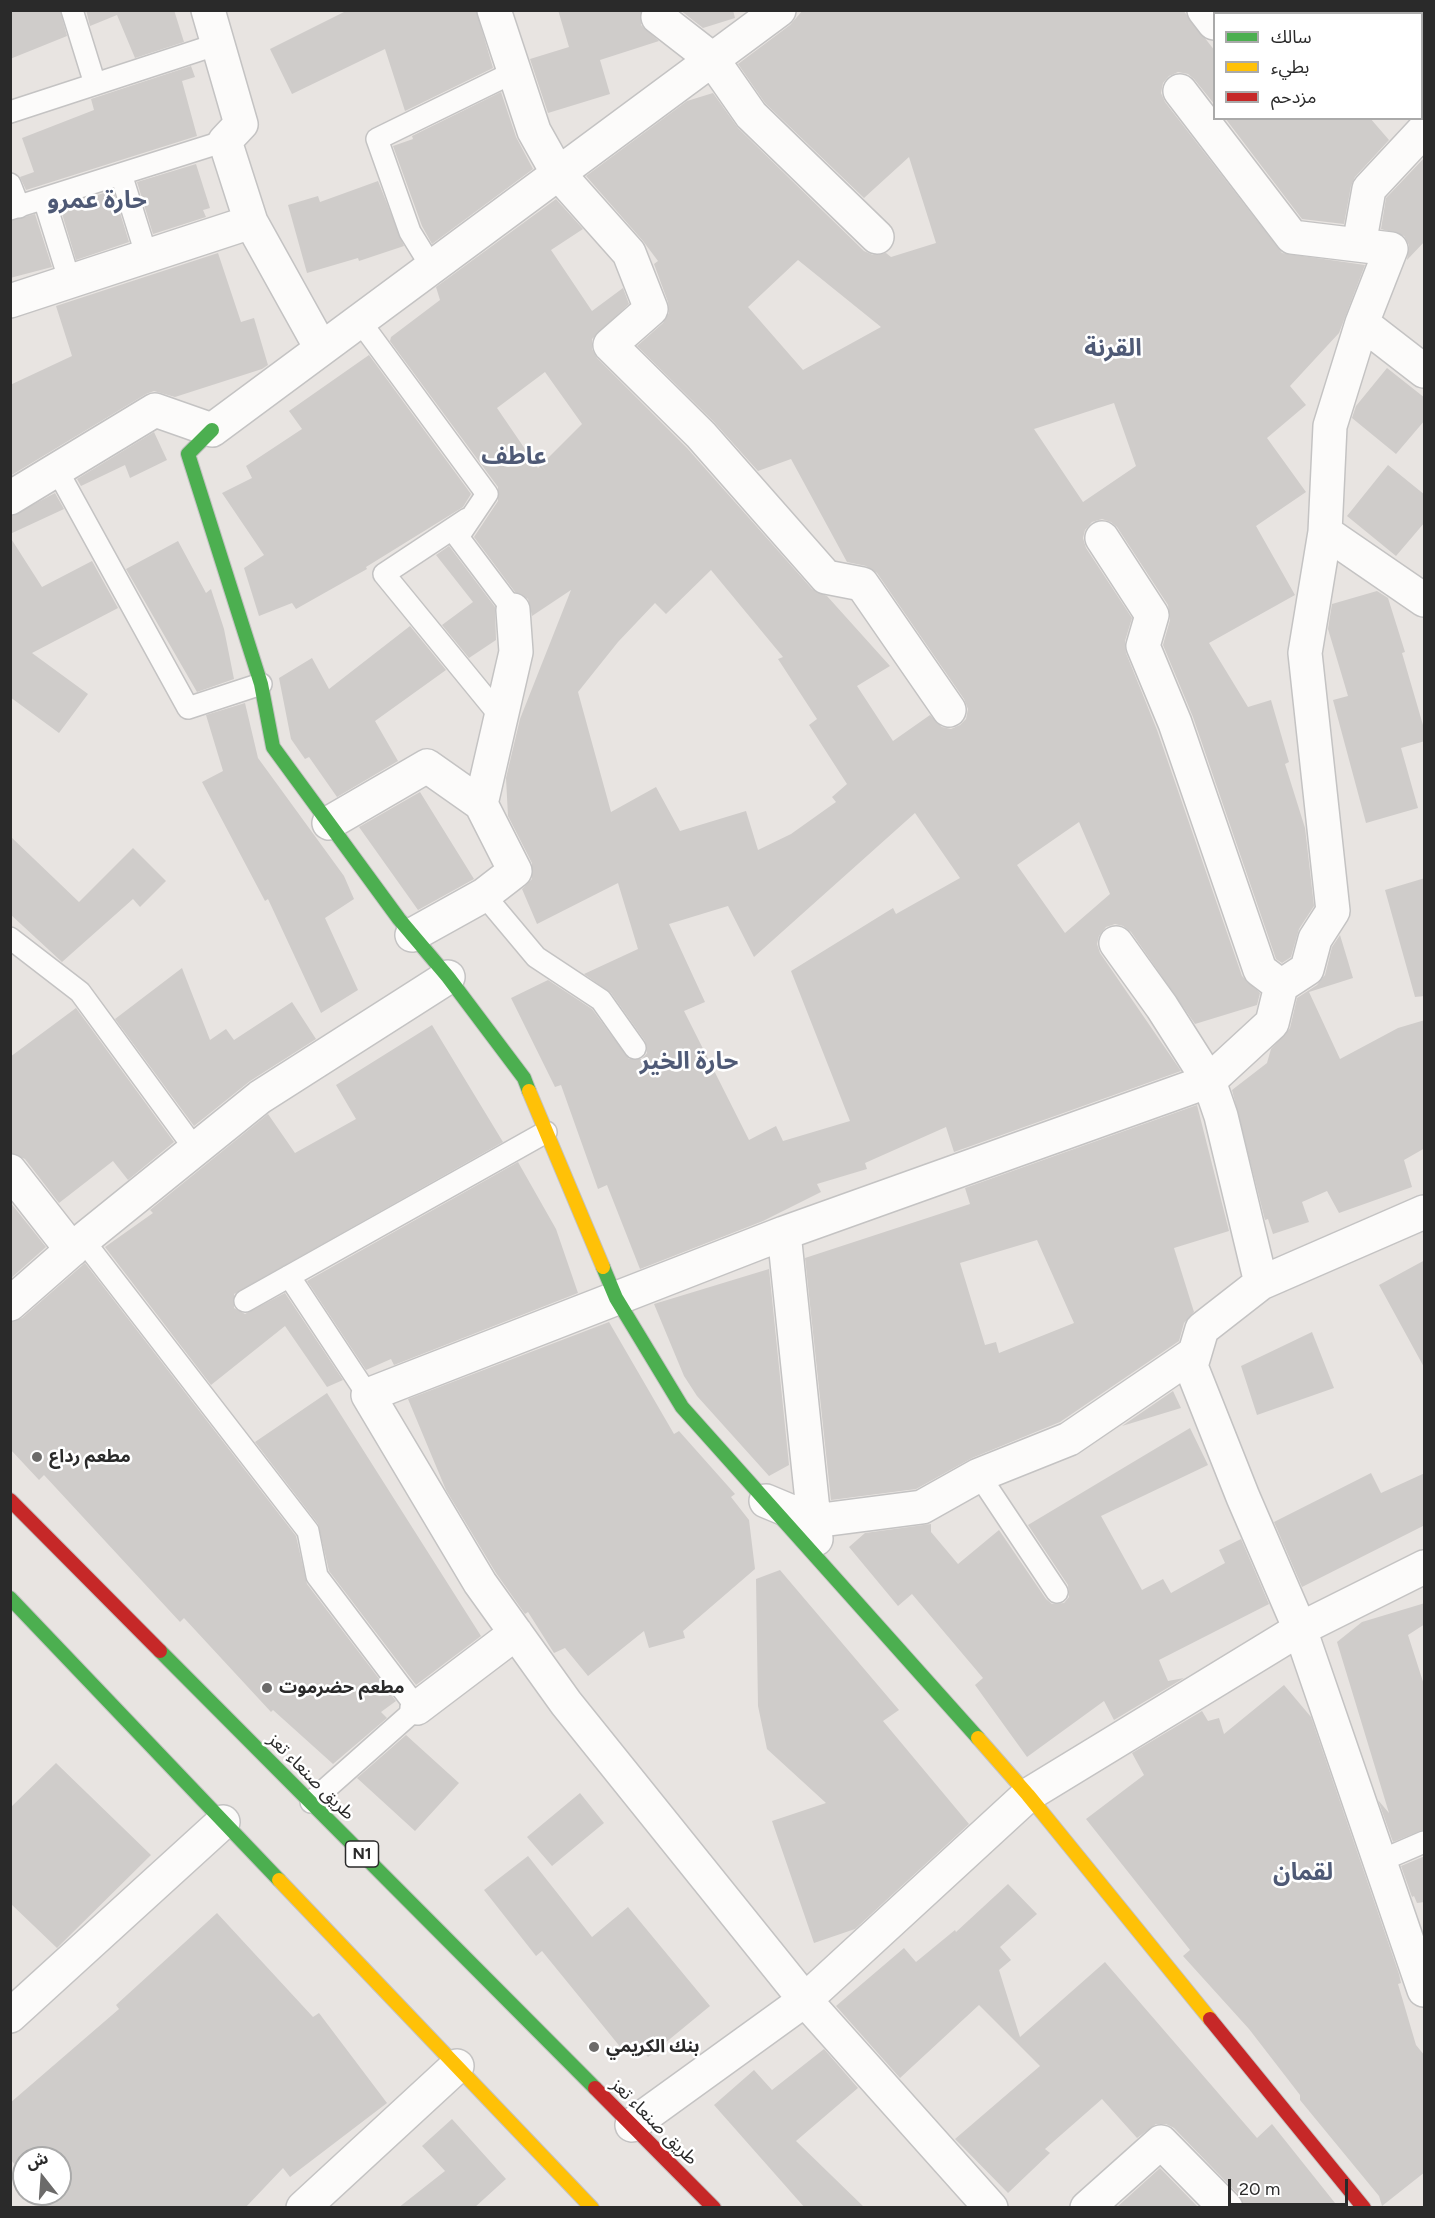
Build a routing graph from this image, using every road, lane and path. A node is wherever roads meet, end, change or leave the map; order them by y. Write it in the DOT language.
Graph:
graph roads {
  1 [pos="72,10"];
  2 [pos="208,10"];
  3 [pos="494,10"];
  4 [pos="763,16"];
  5 [pos="658,17"];
  6 [pos="218,44"];
  7 [pos="712,59"];
  8 [pos="514,72"];
  9 [pos="1423,77"];
  10 [pos="1425,82"];
  11 [pos="95,84"];
  12 [pos="1180,91"];
  13 [pos="10,112"];
  14 [pos="1425,130"];
  15 [pos="225,141"];
  16 [pos="557,172"];
  17 [pos="120,174"];
  18 [pos="10,184"];
  19 [pos="44,199"];
  20 [pos="15,208"];
  21 [pos="251,222"];
  22 [pos="877,237"];
  23 [pos="1359,245"];
  24 [pos="147,257"];
  25 [pos="431,266"];
  26 [pos="70,282"];
  27 [pos="10,301"];
  28 [pos="358,320"];
  29 [pos="1362,323"];
  30 [pos="321,348"];
  31 [pos="1425,371"];
  32 [pos="212,430"];
  33 [pos="57,470"];
  34 [pos="10,498"];
  35 [pos="473,515"];
  36 [pos="1325,532"];
  37 [pos="1102,538"];
  38 [pos="1425,600"];
  39 [pos="513,610"];
  40 [pos="261,684"];
  41 [pos="950,710"];
  42 [pos="501,717"];
  43 [pos="481,804"];
  44 [pos="329,823"];
  45 [pos="484,895"];
  46 [pos="412,935"];
  47 [pos="10,938"];
  48 [pos="1116,943"];
  49 [pos="448,977"];
  50 [pos="1281,986"];
  51 [pos="635,1048"];
  52 [pos="1209,1082"];
  53 [pos="546,1132"];
  54 [pos="195,1149"];
  55 [pos="10,1170"];
  56 [pos="1425,1212"];
  57 [pos="784,1233"];
  58 [pos="77,1245"];
  59 [pos="289,1276"];
  60 [pos="1261,1283"];
  61 [pos="616,1298"];
  62 [pos="245,1301"];
  63 [pos="10,1304"];
  64 [pos="1195,1353"];
  65 [pos="371,1400"];
  66 [pos="979,1475"];
  67 [pos="10,1500"];
  68 [pos="766,1501"];
  69 [pos="814,1521"];
  70 [pos="818,1559"];
  71 [pos="1425,1567"];
  72 [pos="1058,1592"];
  73 [pos="10,1598"];
  74 [pos="1300,1629"];
  75 [pos="516,1633"];
  76 [pos="417,1708"];
  77 [pos="1028,1795"];
  78 [pos="311,1802"];
  79 [pos="223,1822"];
  80 [pos="1425,1842"];
  81 [pos="1380,1861"];
  82 [pos="1425,1990"];
  83 [pos="805,2000"];
  84 [pos="10,2016"];
  85 [pos="457,2066"];
  86 [pos="632,2125"];
  87 [pos="1103,2202"];
  88 [pos="303,2208"];
  89 [pos="592,2208"];
  90 [pos="714,2208"];
  91 [pos="991,2208"];
  92 [pos="1226,2208"];
  93 [pos="1364,2208"];
  1 -- 11 [label="lane"];
  2 -- 6 [label="street"];
  3 -- 8 [label="street"];
  4 -- 7 [label="street"];
  5 -- 7 [label="street"];
  6 -- 11 [label="lane"];
  6 -- 15 [label="street"];
  7 -- 16 [label="street"];
  7 -- 22 [label="street"];
  8 -- 16 [label="street"];
  8 -- 25 [label="lane"];
  9 -- 10 [label="street"];
  11 -- 13 [label="lane"];
  12 -- 23 [label="street"];
  14 -- 23 [label="street"];
  15 -- 17 [label="lane"];
  15 -- 21 [label="street"];
  16 -- 25 [label="street"];
  16 -- 41 [label="street"];
  17 -- 19 [label="lane"];
  17 -- 24 [label="lane"];
  18 -- 20 [label="lane"];
  19 -- 20 [label="lane"];
  19 -- 26 [label="lane"];
  21 -- 24 [label="street"];
  21 -- 30 [label="street"];
  23 -- 29 [label="street"];
  24 -- 26 [label="street"];
  25 -- 28 [label="street"];
  26 -- 27 [label="street"];
  28 -- 30 [label="street"];
  28 -- 35 [label="lane"];
  29 -- 31 [label="street"];
  29 -- 36 [label="street"];
  30 -- 32 [label="street"];
  32 -- 33 [label="street"];
  32 -- 40 [label="main road"];
  33 -- 34 [label="street"];
  33 -- 40 [label="lane"];
  35 -- 39 [label="lane"];
  35 -- 42 [label="lane"];
  36 -- 38 [label="street"];
  36 -- 50 [label="street"];
  37 -- 50 [label="street"];
  39 -- 42 [label="street"];
  40 -- 44 [label="main road"];
  42 -- 43 [label="street"];
  43 -- 44 [label="street"];
  43 -- 45 [label="street"];
  44 -- 46 [label="main road"];
  45 -- 46 [label="street"];
  45 -- 51 [label="lane"];
  46 -- 49 [label="main road"];
  47 -- 54 [label="lane"];
  48 -- 52 [label="street"];
  49 -- 53 [label="main road"];
  49 -- 54 [label="street"];
  50 -- 52 [label="street"];
  52 -- 57 [label="street"];
  52 -- 60 [label="street"];
  53 -- 59 [label="lane"];
  53 -- 61 [label="main road"];
  54 -- 58 [label="street"];
  55 -- 58 [label="street"];
  56 -- 60 [label="street"];
  57 -- 61 [label="street"];
  57 -- 69 [label="street"];
  58 -- 63 [label="street"];
  58 -- 76 [label="lane"];
  59 -- 62 [label="lane"];
  59 -- 65 [label="lane"];
  60 -- 64 [label="street"];
  61 -- 65 [label="street"];
  61 -- 68 [label="main road"];
  64 -- 66 [label="street"];
  64 -- 74 [label="street"];
  65 -- 75 [label="street"];
  66 -- 69 [label="street"];
  66 -- 72 [label="lane"];
  67 -- 78 [label="main road, طريق صنعاء تعز / N1"];
  68 -- 69 [label="street"];
  68 -- 70 [label="main road"];
  69 -- 70 [label="street"];
  70 -- 77 [label="main road"];
  71 -- 74 [label="street"];
  73 -- 79 [label="main road"];
  74 -- 77 [label="street"];
  74 -- 81 [label="street"];
  75 -- 76 [label="street"];
  75 -- 83 [label="street"];
  76 -- 78 [label="lane"];
  77 -- 83 [label="street"];
  77 -- 93 [label="main road"];
  78 -- 86 [label="main road, طريق صنعاء تعز / N1"];
  79 -- 84 [label="street"];
  79 -- 85 [label="main road"];
  80 -- 81 [label="lane"];
  81 -- 82 [label="street"];
  83 -- 86 [label="street"];
  83 -- 91 [label="street"];
  85 -- 88 [label="street"];
  85 -- 89 [label="main road"];
  86 -- 90 [label="main road, طريق صنعاء تعز / N1"];
  87 -- 92 [label="street"];
}
